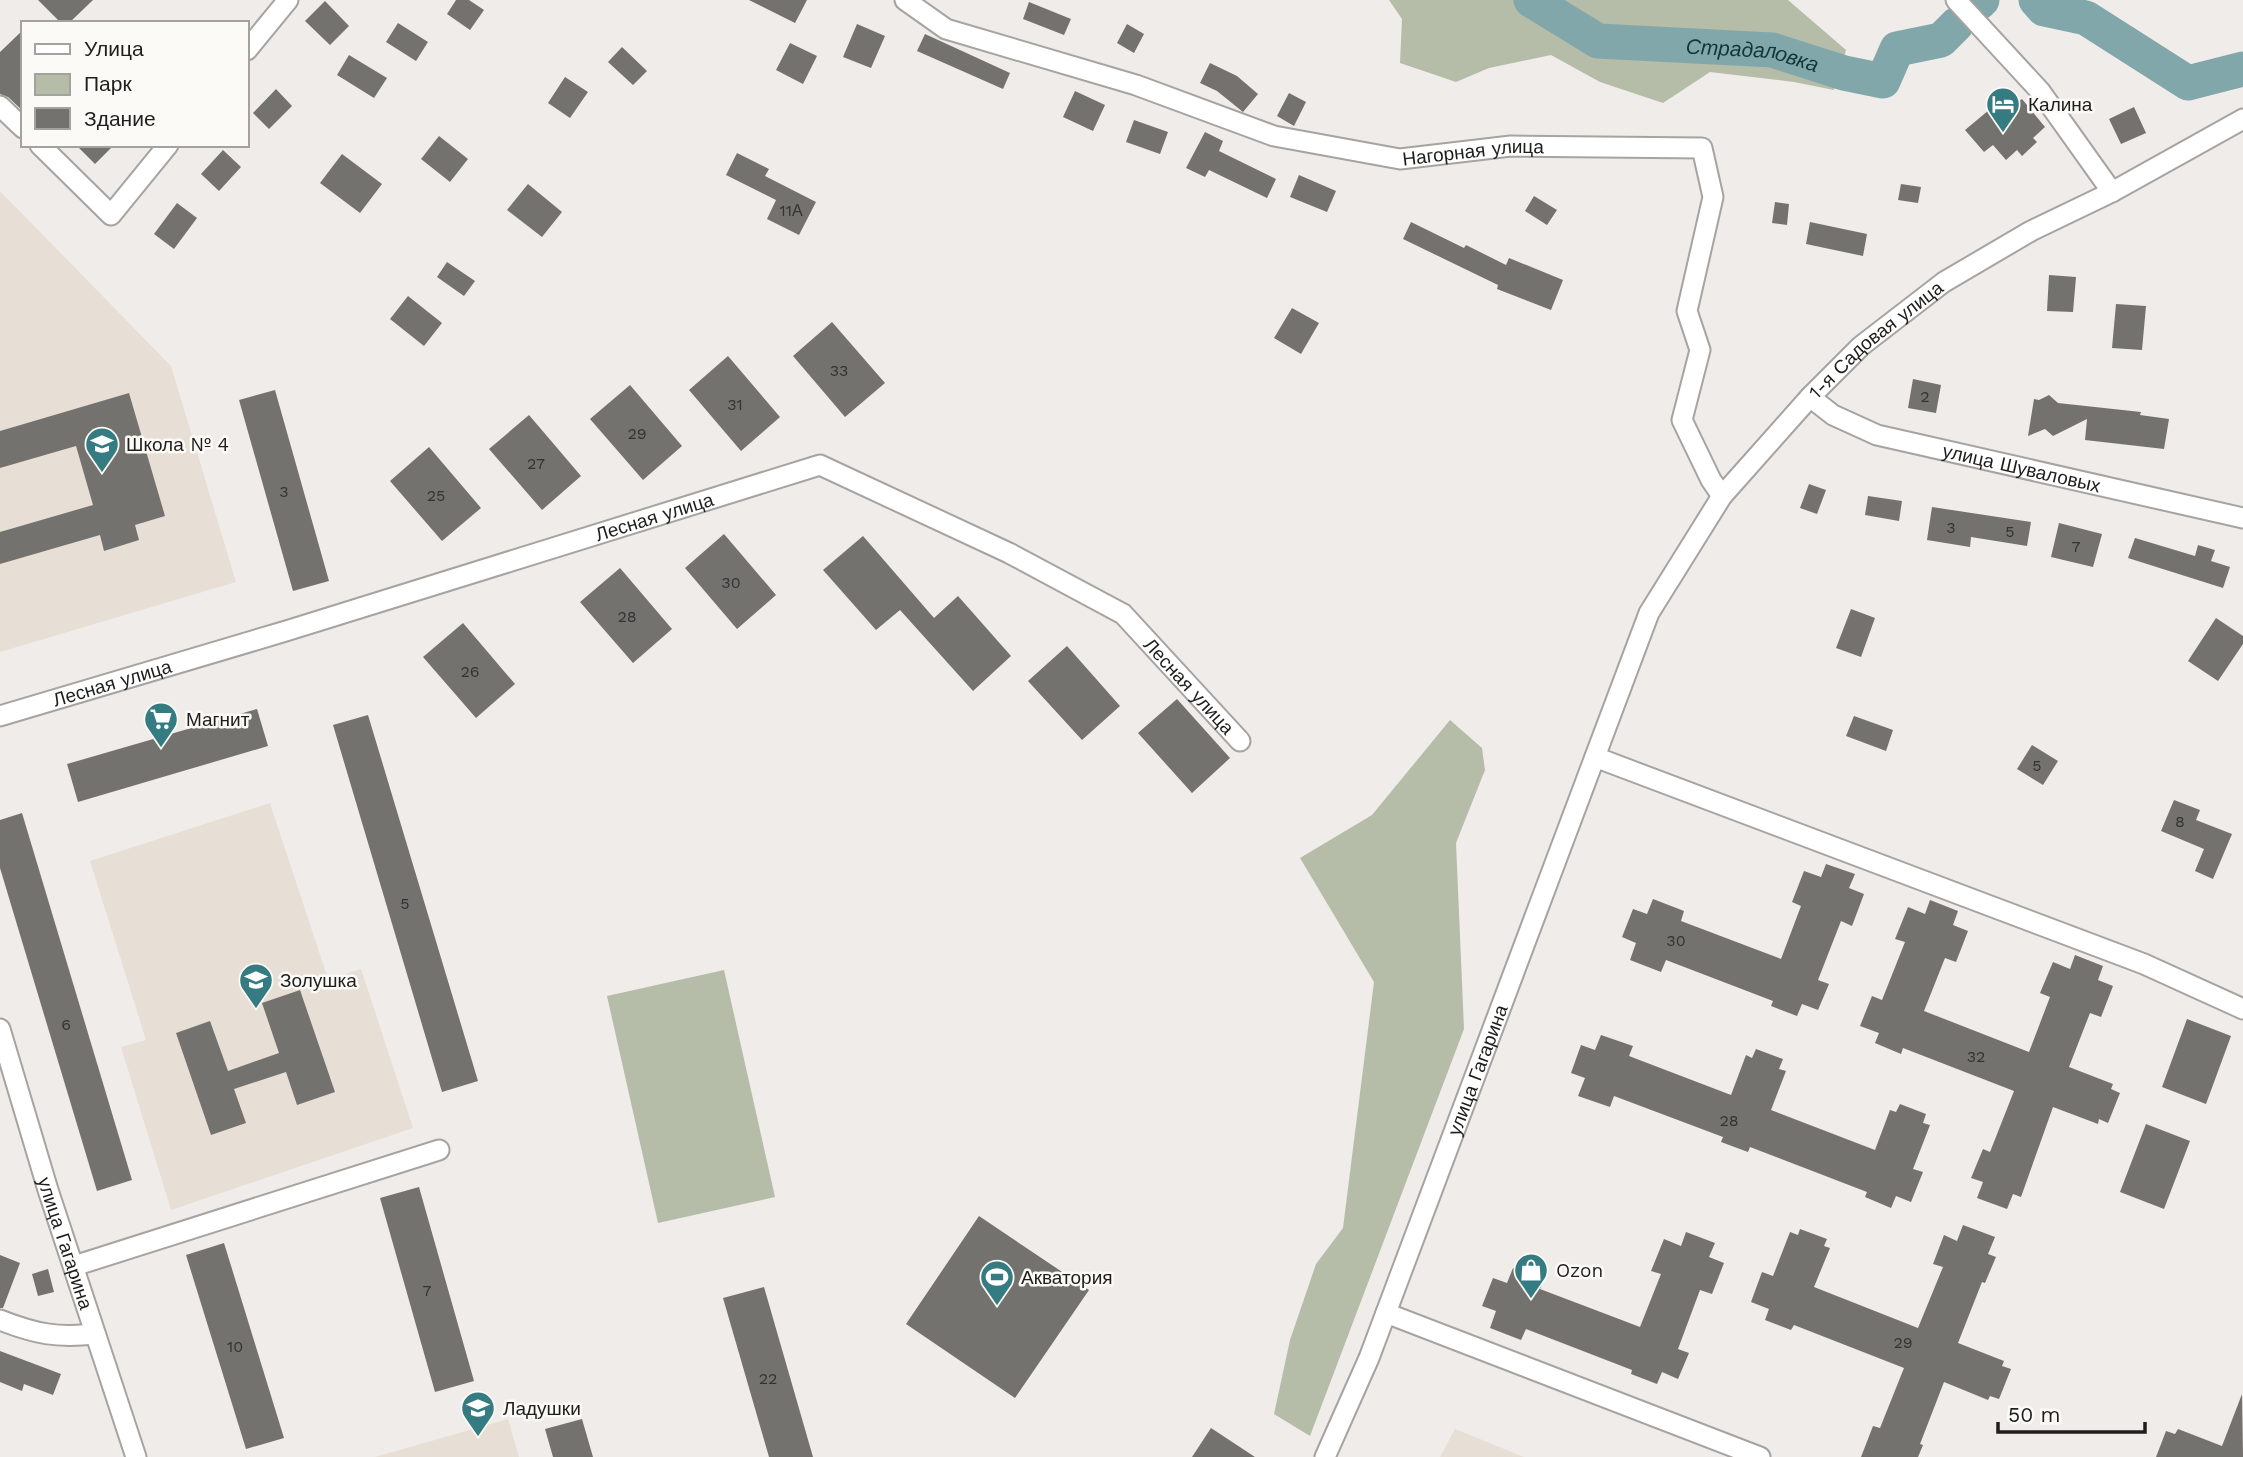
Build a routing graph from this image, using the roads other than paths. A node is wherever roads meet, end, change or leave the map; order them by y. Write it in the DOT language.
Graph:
graph roads {
  1 [pos="288,0"];
  2 [pos="905,0"];
  3 [pos="1956,0"];
  4 [pos="248,49"];
  5 [pos="0,106"];
  6 [pos="2243,119"];
  7 [pos="21,126"];
  8 [pos="42,147"];
  9 [pos="166,147"];
  10 [pos="2112,192"];
  11 [pos="1810,397"];
  12 [pos="1722,496"];
  13 [pos="2243,518"];
  14 [pos="1624,680"];
  15 [pos="0,716"];
  16 [pos="1240,741"];
  17 [pos="1595,757"];
  18 [pos="2243,1009"];
  19 [pos="0,1029"];
  20 [pos="439,1150"];
  21 [pos="74,1266"];
  22 [pos="1386,1313"];
  23 [pos="0,1320"];
  24 [pos="95,1334"];
  25 [pos="136,1457"];
  26 [pos="1325,1457"];
  27 [pos="1760,1457"];
  1 -- 4 [label="street"];
  2 -- 12 [label="street, Нагорная улица"];
  3 -- 10 [label="street"];
  5 -- 7 [label="street"];
  6 -- 10 [label="street, 1-я Садовая улица"];
  8 -- 9 [label="street"];
  10 -- 11 [label="street, 1-я Садовая улица"];
  11 -- 12 [label="street, 1-я Садовая улица"];
  11 -- 13 [label="street, улица Шуваловых"];
  12 -- 14 [label="street, 1-я Садовая улица"];
  14 -- 17 [label="street, улица Гагарина"];
  15 -- 16 [label="street, Лесная улица"];
  17 -- 18 [label="street"];
  17 -- 22 [label="street, улица Гагарина"];
  19 -- 21 [label="street, улица Гагарина"];
  20 -- 21 [label="street"];
  21 -- 24 [label="street, улица Гагарина"];
  22 -- 26 [label="street, улица Гагарина"];
  22 -- 27 [label="street"];
  23 -- 24 [label="street"];
  24 -- 25 [label="street, улица Гагарина"];
}
